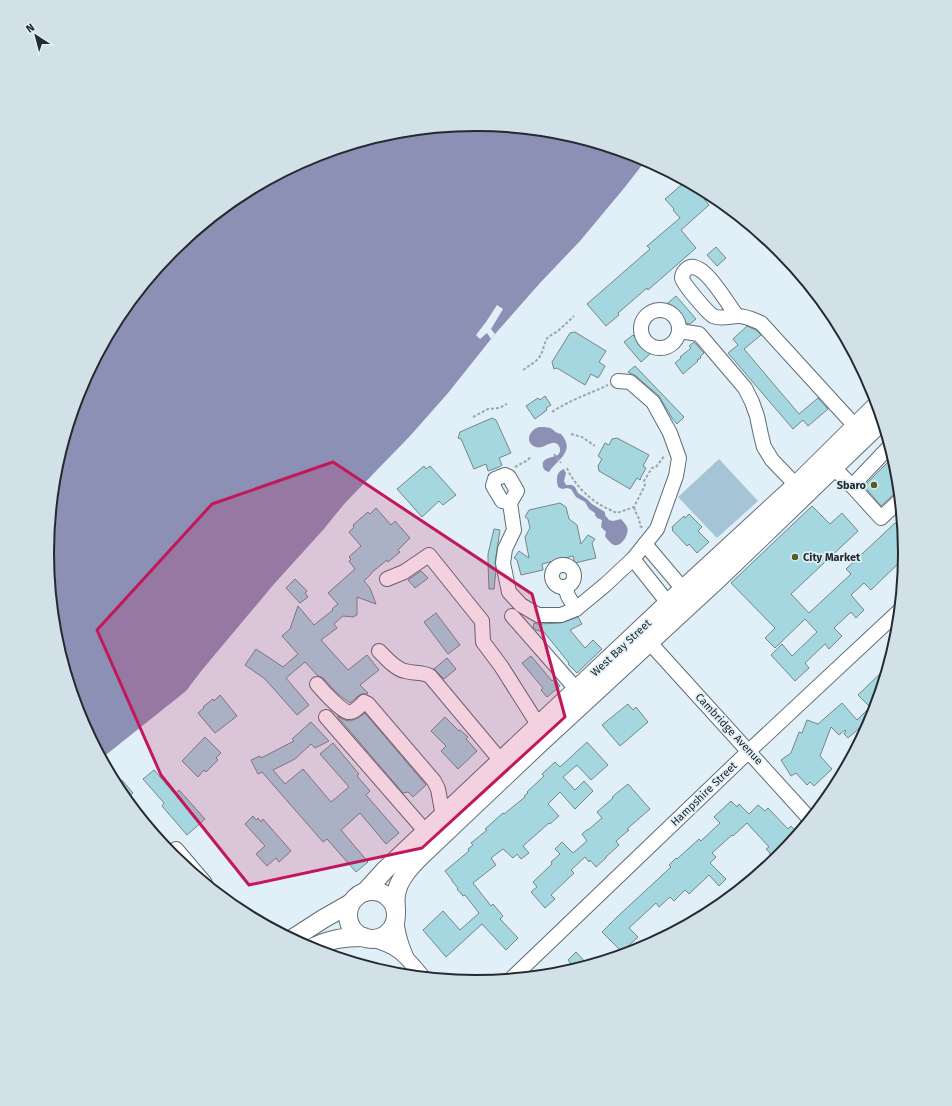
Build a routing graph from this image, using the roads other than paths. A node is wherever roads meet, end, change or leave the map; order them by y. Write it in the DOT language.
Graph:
graph roads {
  1 [pos="737,316"];
  2 [pos="679,331"];
  3 [pos="618,381"];
  4 [pos="873,409"];
  5 [pos="878,425"];
  6 [pos="855,426"];
  7 [pos="885,451"];
  8 [pos="834,468"];
  9 [pos="505,475"];
  10 [pos="796,485"];
  11 [pos="852,486"];
  12 [pos="895,505"];
  13 [pos="649,539"];
  14 [pos="633,559"];
  15 [pos="662,563"];
  16 [pos="647,576"];
  17 [pos="387,579"];
  18 [pos="565,587"];
  19 [pos="683,589"];
  20 [pos="668,603"];
  21 [pos="576,609"];
  22 [pos="512,616"];
  23 [pos="893,617"];
  24 [pos="650,643"];
  25 [pos="379,651"];
  26 [pos="317,684"];
  27 [pos="577,690"];
  28 [pos="326,717"];
  29 [pos="539,726"];
  30 [pos="749,751"];
  31 [pos="502,761"];
  32 [pos="807,815"];
  33 [pos="443,816"];
  34 [pos="426,832"];
  35 [pos="358,898"];
  36 [pos="396,914"];
  37 [pos="298,935"];
  38 [pos="367,938"];
  39 [pos="318,944"];
  40 [pos="406,956"];
  41 [pos="418,971"];
  42 [pos="518,972"];
  1 -- 6 [label="street"];
  2 -- 10 [label="street"];
  3 -- 13 [label="street"];
  4 -- 6 [label="main road, West Bay Street"];
  5 -- 8 [label="main road, West Bay Street"];
  6 -- 10 [label="main road, West Bay Street"];
  7 -- 11 [label="street"];
  8 -- 11 [label="street"];
  8 -- 24 [label="main road, West Bay Street"];
  9 -- 21 [label="street"];
  10 -- 19 [label="main road, West Bay Street"];
  11 -- 12 [label="street"];
  13 -- 14 [label="street"];
  13 -- 15 [label="street"];
  14 -- 16 [label="street"];
  14 -- 21 [label="street"];
  15 -- 16 [label="street"];
  15 -- 19 [label="street"];
  16 -- 20 [label="street"];
  17 -- 29 [label="street"];
  18 -- 21 [label="street"];
  19 -- 20 [label="main road, West Bay Street"];
  20 -- 27 [label="main road, West Bay Street"];
  22 -- 27 [label="street"];
  23 -- 30 [label="street, Hampshire Street"];
  24 -- 30 [label="street, Cambridge Avenue"];
  24 -- 36 [label="main road, West Bay Street"];
  25 -- 31 [label="street"];
  26 -- 33 [label="street"];
  27 -- 29 [label="main road, West Bay Street"];
  28 -- 34 [label="street"];
  29 -- 31 [label="main road, West Bay Street"];
  30 -- 32 [label="street, Cambridge Avenue"];
  30 -- 42 [label="street, Hampshire Street"];
  31 -- 33 [label="main road, West Bay Street"];
  33 -- 34 [label="main road, West Bay Street"];
  34 -- 35 [label="main road, West Bay Street"];
  35 -- 36 [label="main road"];
  35 -- 37 [label="main road, West Bay Street"];
  35 -- 38 [label="main road"];
  36 -- 38 [label="main road"];
  36 -- 40 [label="street"];
  38 -- 39 [label="main road"];
  38 -- 40 [label="street"];
  40 -- 41 [label="street"];
}
